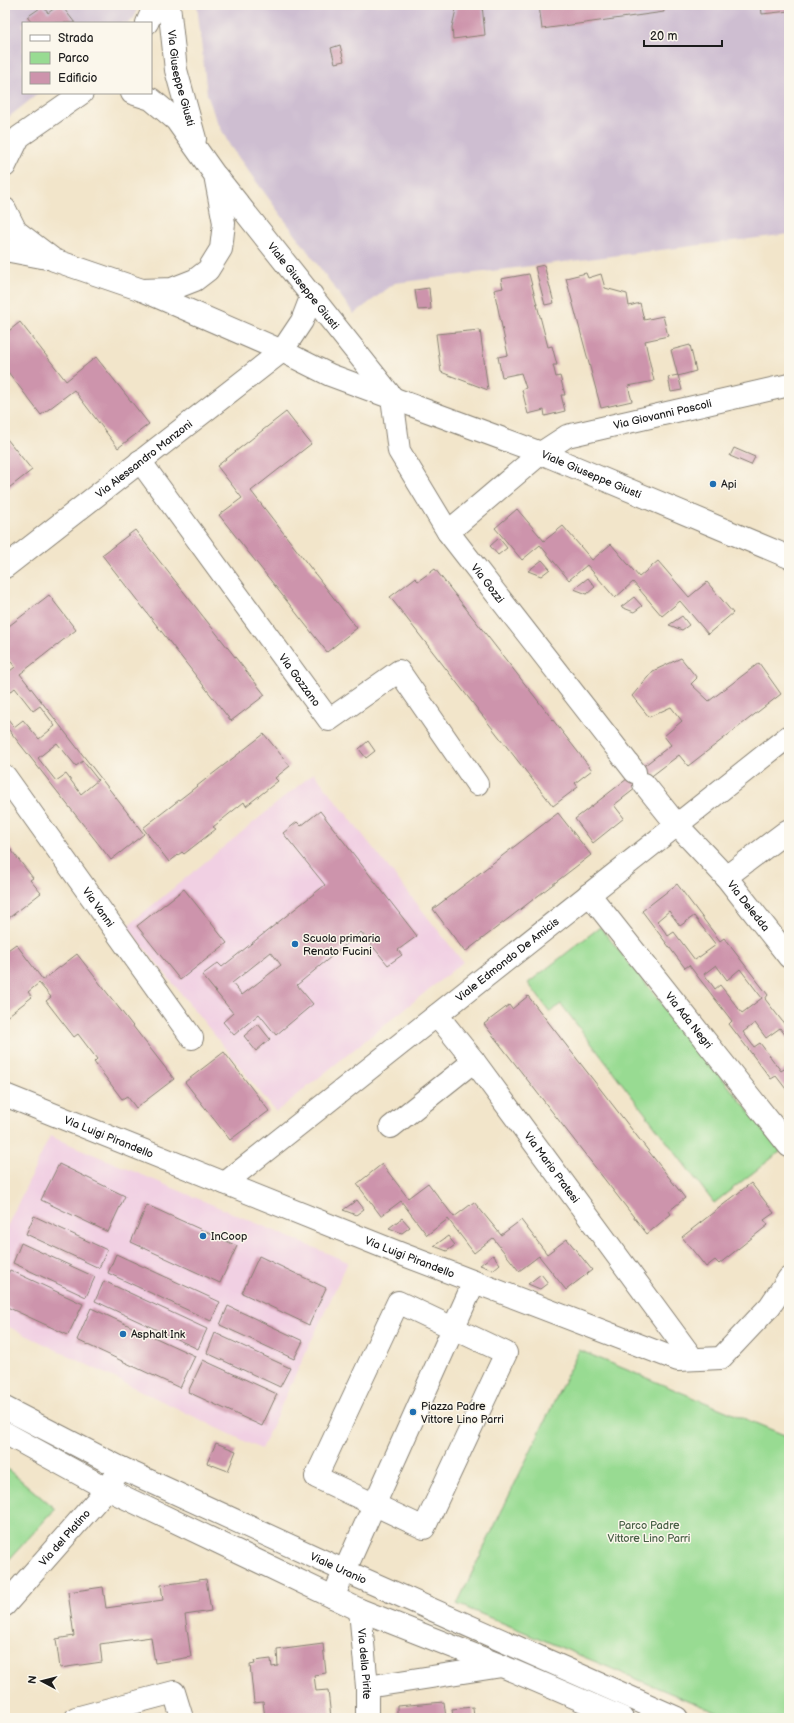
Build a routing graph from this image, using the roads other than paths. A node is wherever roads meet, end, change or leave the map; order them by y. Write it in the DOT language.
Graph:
graph roads {
  1 [pos="155,5"];
  2 [pos="169,5"];
  3 [pos="147,22"];
  4 [pos="81,94"];
  5 [pos="135,94"];
  6 [pos="12,142"];
  7 [pos="198,150"];
  8 [pos="5,166"];
  9 [pos="215,175"];
  10 [pos="5,209"];
  11 [pos="5,250"];
  12 [pos="54,260"];
  13 [pos="142,290"];
  14 [pos="312,295"];
  15 [pos="282,351"];
  16 [pos="789,385"];
  17 [pos="392,397"];
  18 [pos="541,453"];
  19 [pos="140,461"];
  20 [pos="448,532"];
  21 [pos="789,557"];
  22 [pos="5,567"];
  23 [pos="789,736"];
  24 [pos="5,776"];
  25 [pos="477,784"];
  26 [pos="677,825"];
  27 [pos="787,831"];
  28 [pos="726,877"];
  29 [pos="589,894"];
  30 [pos="789,957"];
  31 [pos="437,1015"];
  32 [pos="192,1038"];
  33 [pos="474,1061"];
  34 [pos="5,1095"];
  35 [pos="392,1127"];
  36 [pos="789,1146"];
  37 [pos="225,1183"];
  38 [pos="789,1278"];
  39 [pos="474,1282"];
  40 [pos="453,1328"];
  41 [pos="692,1359"];
  42 [pos="5,1408"];
  43 [pos="5,1433"];
  44 [pos="121,1468"];
  45 [pos="107,1489"];
  46 [pos="374,1505"];
  47 [pos="345,1571"];
  48 [pos="333,1597"];
  49 [pos="5,1605"];
  50 [pos="360,1610"];
  51 [pos="502,1666"];
  52 [pos="367,1687"];
  53 [pos="76,1718"];
  54 [pos="182,1718"];
  55 [pos="367,1718"];
  56 [pos="623,1718"];
  57 [pos="677,1718"];
  1 -- 3 [label="street"];
  2 -- 7 [label="street, Via Giuseppe Giusti"];
  4 -- 6 [label="street"];
  5 -- 7 [label="street, Viale Giuseppe Giusti"];
  6 -- 8 [label="street"];
  7 -- 9 [label="street, Viale Giuseppe Giusti"];
  9 -- 13 [label="street"];
  9 -- 14 [label="street, Viale Giuseppe Giusti"];
  10 -- 12 [label="street"];
  11 -- 12 [label="street"];
  12 -- 13 [label="street, Viale Giuseppe Giusti"];
  13 -- 15 [label="street, Viale Giuseppe Giusti"];
  14 -- 15 [label="street, Via Alessandro Manzoni"];
  14 -- 17 [label="street, Viale Giuseppe Giusti"];
  15 -- 17 [label="street, Viale Giuseppe Giusti"];
  15 -- 19 [label="street, Via Alessandro Manzoni"];
  16 -- 18 [label="street, Via Giovanni Pascoli"];
  17 -- 18 [label="street, Viale Giuseppe Giusti"];
  17 -- 20 [label="street, Via Gozzi"];
  18 -- 20 [label="street, Via Giovanni Pascoli"];
  18 -- 21 [label="street, Viale Giuseppe Giusti"];
  19 -- 22 [label="street, Via Alessandro Manzoni"];
  19 -- 25 [label="street, Via Gozzano"];
  20 -- 26 [label="street, Via Gozzi"];
  23 -- 26 [label="street, Viale Edmondo De Amicis"];
  24 -- 32 [label="street, Via Vanni"];
  26 -- 28 [label="street, Via Gozzi"];
  26 -- 29 [label="street, Viale Edmondo De Amicis"];
  27 -- 28 [label="street, Via Deledda"];
  28 -- 30 [label="street, Via Deledda"];
  29 -- 31 [label="street, Viale Edmondo De Amicis"];
  29 -- 36 [label="street, Via Ada Negri"];
  31 -- 33 [label="street, Via Mario Pratesi"];
  31 -- 37 [label="street, Viale Edmondo De Amicis"];
  33 -- 35 [label="street"];
  33 -- 41 [label="street, Via Mario Pratesi"];
  34 -- 37 [label="street, Via Luigi Pirandello"];
  37 -- 39 [label="street, Via Luigi Pirandello"];
  38 -- 41 [label="street, Via Luigi Pirandello"];
  39 -- 40 [label="street"];
  39 -- 41 [label="street, Via Luigi Pirandello"];
  40 -- 46 [label="street"];
  40 -- 46 [label="street"];
  40 -- 46 [label="street"];
  42 -- 44 [label="street, Viale Uranio"];
  43 -- 45 [label="street"];
  44 -- 45 [label="street, Via del Platino"];
  44 -- 47 [label="street, Viale Uranio"];
  45 -- 48 [label="street"];
  45 -- 49 [label="street, Via del Platino"];
  46 -- 47 [label="street"];
  47 -- 48 [label="street"];
  47 -- 57 [label="street, Viale Uranio"];
  48 -- 50 [label="street"];
  50 -- 51 [label="street"];
  50 -- 52 [label="street, Via della Pirite"];
  51 -- 52 [label="street"];
  51 -- 56 [label="street"];
  52 -- 55 [label="street, Via della Pirite"];
  53 -- 54 [label="street"];
}
